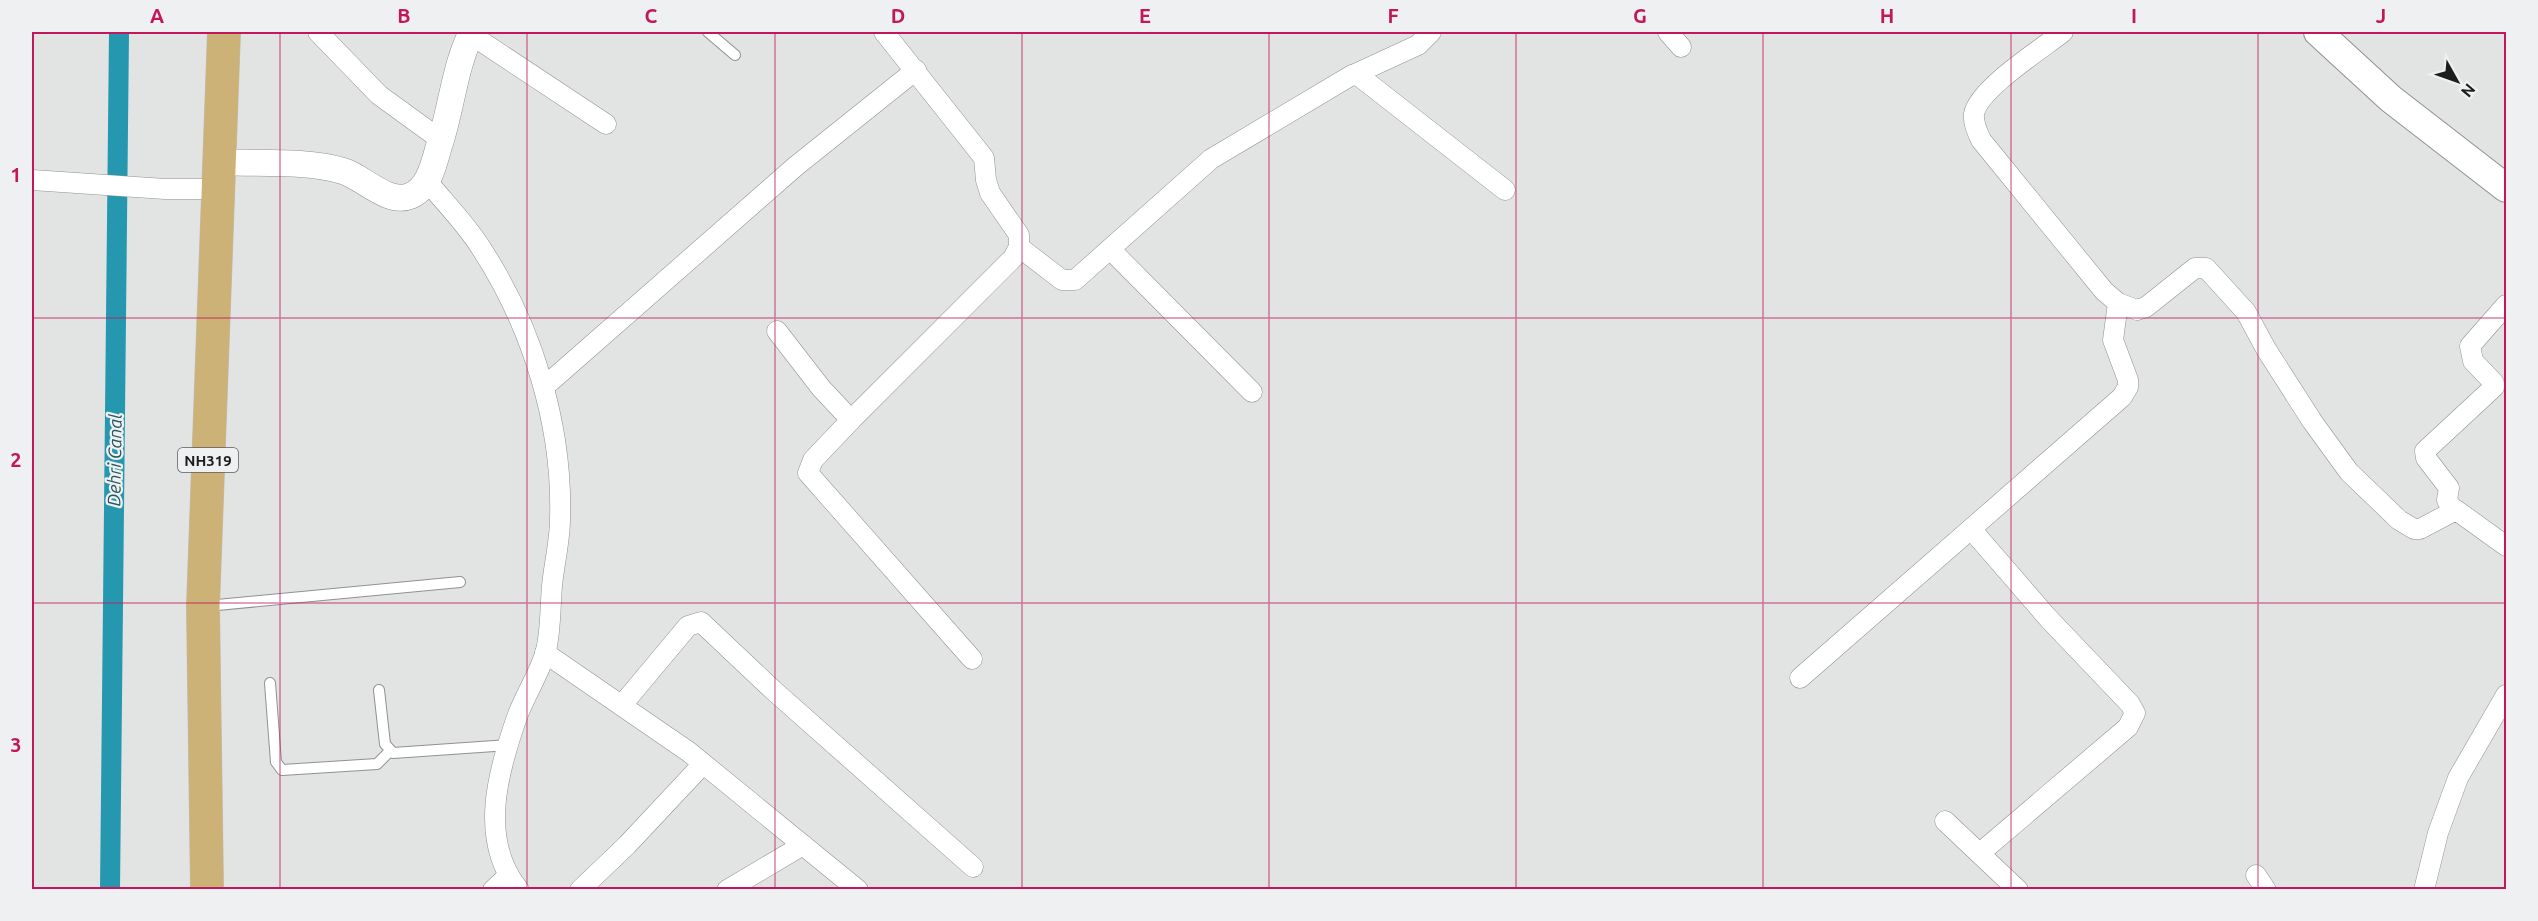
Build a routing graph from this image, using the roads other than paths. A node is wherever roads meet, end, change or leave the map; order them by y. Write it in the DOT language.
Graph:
graph roads {
  1 [pos="224,32"];
  2 [pos="318,32"];
  3 [pos="708,32"];
  4 [pos="884,32"];
  5 [pos="1431,32"];
  6 [pos="2063,32"];
  7 [pos="2318,32"];
  8 [pos="471,33"];
  9 [pos="735,55"];
  10 [pos="916,70"];
  11 [pos="1355,74"];
  12 [pos="606,124"];
  13 [pos="441,140"];
  14 [pos="219,176"];
  15 [pos="32,180"];
  16 [pos="427,180"];
  17 [pos="2506,188"];
  18 [pos="1505,190"];
  19 [pos="1018,247"];
  20 [pos="1110,249"];
  21 [pos="2118,303"];
  22 [pos="2506,305"];
  23 [pos="777,331"];
  24 [pos="544,387"];
  25 [pos="1252,392"];
  26 [pos="851,420"];
  27 [pos="2453,510"];
  28 [pos="1971,529"];
  29 [pos="2506,546"];
  30 [pos="460,582"];
  31 [pos="203,606"];
  32 [pos="546,653"];
  33 [pos="972,659"];
  34 [pos="1800,678"];
  35 [pos="270,682"];
  36 [pos="379,690"];
  37 [pos="2506,695"];
  38 [pos="622,705"];
  39 [pos="509,745"];
  40 [pos="390,751"];
  41 [pos="703,764"];
  42 [pos="1945,821"];
  43 [pos="803,845"];
  44 [pos="1980,853"];
  45 [pos="973,867"];
  46 [pos="507,885"];
  47 [pos="207,890"];
  48 [pos="580,890"];
  49 [pos="727,890"];
  50 [pos="858,890"];
  51 [pos="2018,890"];
  52 [pos="2424,890"];
  1 -- 14 [label="highway, NH319"];
  2 -- 13 [label="street"];
  3 -- 9 [label="lane"];
  4 -- 10 [label="street"];
  5 -- 11 [label="street"];
  6 -- 21 [label="street"];
  7 -- 17 [label="main road"];
  8 -- 12 [label="street"];
  8 -- 13 [label="street"];
  10 -- 19 [label="street"];
  10 -- 24 [label="street"];
  11 -- 18 [label="street"];
  11 -- 20 [label="street"];
  13 -- 16 [label="street"];
  14 -- 15 [label="street"];
  14 -- 16 [label="street"];
  14 -- 31 [label="highway, NH319"];
  16 -- 24 [label="street"];
  19 -- 20 [label="street"];
  19 -- 26 [label="street"];
  20 -- 25 [label="street"];
  21 -- 27 [label="street"];
  21 -- 28 [label="street"];
  22 -- 27 [label="street"];
  23 -- 26 [label="street"];
  24 -- 32 [label="street"];
  26 -- 33 [label="street"];
  27 -- 29 [label="street"];
  28 -- 34 [label="street"];
  28 -- 44 [label="street"];
  30 -- 31 [label="lane"];
  31 -- 47 [label="highway, NH319"];
  32 -- 38 [label="street"];
  32 -- 39 [label="street"];
  35 -- 40 [label="lane"];
  36 -- 40 [label="lane"];
  37 -- 52 [label="street"];
  38 -- 41 [label="street"];
  38 -- 45 [label="street"];
  39 -- 40 [label="lane"];
  39 -- 46 [label="street"];
  41 -- 43 [label="street"];
  41 -- 48 [label="street"];
  42 -- 44 [label="street"];
  43 -- 49 [label="street"];
  43 -- 50 [label="street"];
  44 -- 51 [label="street"];
}
